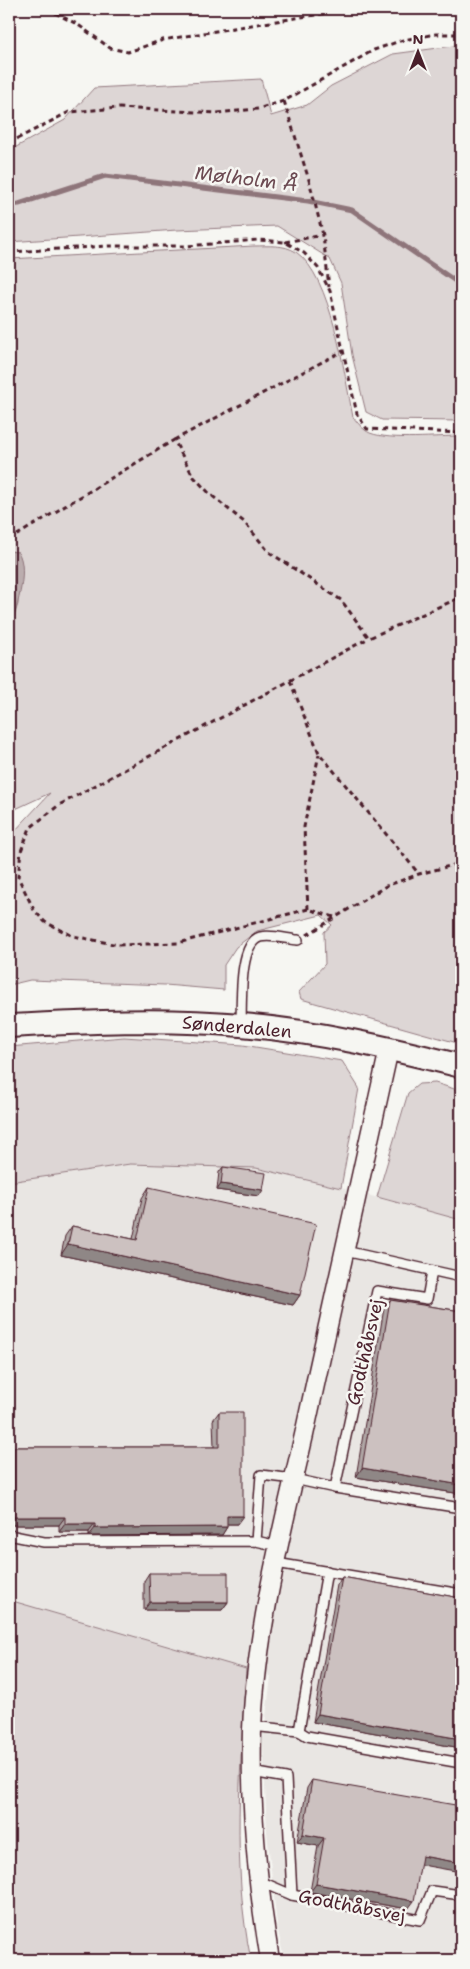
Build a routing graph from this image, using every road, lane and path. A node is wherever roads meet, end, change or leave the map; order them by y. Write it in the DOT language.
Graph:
graph roads {
  1 [pos="47,9"];
  2 [pos="393,9"];
  3 [pos="426,9"];
  4 [pos="461,14"];
  5 [pos="461,34"];
  6 [pos="284,101"];
  7 [pos="9,143"];
  8 [pos="323,235"];
  9 [pos="285,242"];
  10 [pos="9,252"];
  11 [pos="330,291"];
  12 [pos="343,351"];
  13 [pos="461,433"];
  14 [pos="174,440"];
  15 [pos="9,540"];
  16 [pos="461,597"];
  17 [pos="369,638"];
  18 [pos="290,681"];
  19 [pos="319,753"];
  20 [pos="461,863"];
  21 [pos="418,874"];
  22 [pos="308,909"];
  23 [pos="334,917"];
  24 [pos="298,940"];
  25 [pos="241,1025"];
  26 [pos="9,1026"];
  27 [pos="390,1048"];
  28 [pos="461,1066"];
  29 [pos="345,1251"];
  30 [pos="432,1271"];
  31 [pos="461,1278"];
  32 [pos="294,1479"];
  33 [pos="336,1488"];
  34 [pos="461,1508"];
  35 [pos="9,1535"];
  36 [pos="256,1541"];
  37 [pos="277,1554"];
  38 [pos="327,1572"];
  39 [pos="461,1594"];
  40 [pos="252,1726"];
  41 [pos="303,1734"];
  42 [pos="461,1763"];
  43 [pos="252,1772"];
  44 [pos="257,1880"];
  45 [pos="292,1895"];
  46 [pos="461,1895"];
  47 [pos="270,1960"];
  1 -- 2 [label="path"];
  3 -- 4 [label="path"];
  5 -- 6 [label="path"];
  6 -- 7 [label="path"];
  6 -- 8 [label="path"];
  8 -- 9 [label="path"];
  8 -- 11 [label="path"];
  9 -- 10 [label="path"];
  9 -- 11 [label="path"];
  11 -- 12 [label="path"];
  12 -- 13 [label="path"];
  12 -- 14 [label="path"];
  14 -- 15 [label="path"];
  14 -- 17 [label="path"];
  16 -- 17 [label="path"];
  17 -- 18 [label="path"];
  18 -- 19 [label="path"];
  18 -- 22 [label="path"];
  19 -- 21 [label="path"];
  19 -- 22 [label="path"];
  20 -- 21 [label="path"];
  21 -- 23 [label="path"];
  22 -- 23 [label="path"];
  23 -- 24 [label="path"];
  24 -- 25 [label="lane"];
  25 -- 26 [label="street, Sønderdalen"];
  25 -- 27 [label="street, Sønderdalen"];
  27 -- 28 [label="street, Sønderdalen"];
  27 -- 29 [label="street"];
  29 -- 30 [label="lane"];
  29 -- 32 [label="street"];
  30 -- 31 [label="lane"];
  30 -- 33 [label="lane, Godthåbsvej"];
  32 -- 33 [label="lane"];
  32 -- 36 [label="lane"];
  32 -- 37 [label="street"];
  33 -- 34 [label="lane"];
  35 -- 36 [label="lane"];
  36 -- 37 [label="lane"];
  37 -- 38 [label="lane"];
  37 -- 40 [label="street"];
  38 -- 39 [label="lane"];
  38 -- 41 [label="lane"];
  40 -- 41 [label="lane"];
  40 -- 43 [label="street"];
  41 -- 42 [label="lane"];
  43 -- 44 [label="street"];
  43 -- 45 [label="lane"];
  44 -- 45 [label="lane, Godthåbsvej"];
  44 -- 47 [label="street"];
  45 -- 46 [label="lane, Godthåbsvej"];
}
